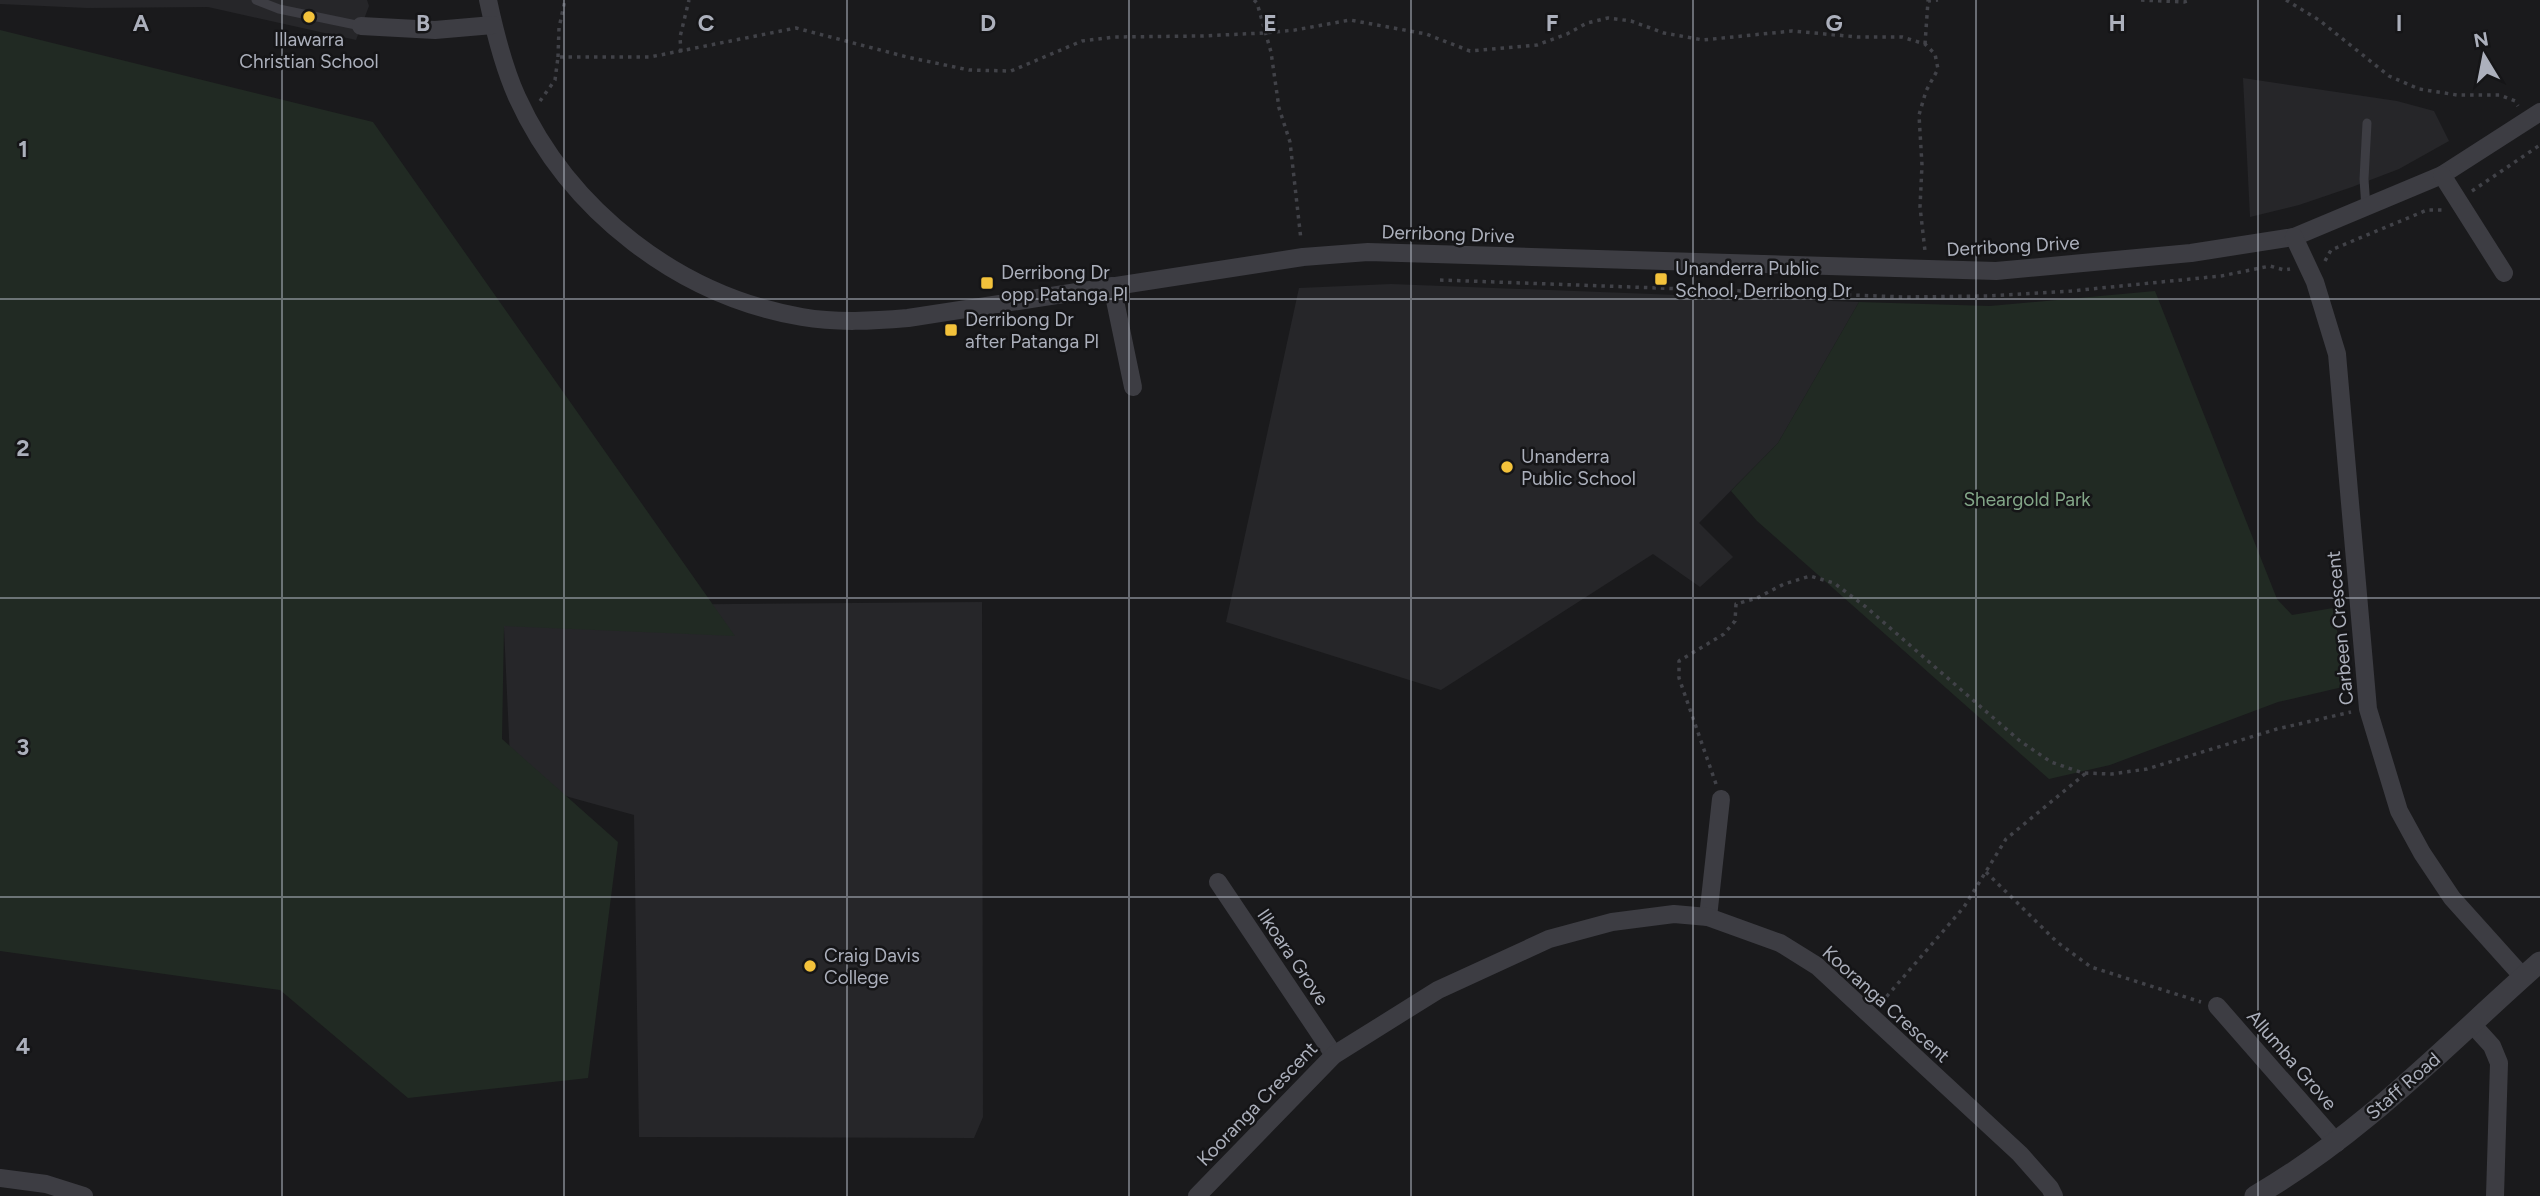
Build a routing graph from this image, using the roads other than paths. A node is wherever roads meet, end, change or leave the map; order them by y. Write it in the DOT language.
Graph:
graph roads {
  1 [pos="256,0"];
  2 [pos="488,0"];
  3 [pos="494,25"];
  4 [pos="360,26"];
  5 [pos="2533,116"];
  6 [pos="2367,123"];
  7 [pos="2442,174"];
  8 [pos="2366,208"];
  9 [pos="2294,237"];
  10 [pos="2504,273"];
  11 [pos="1112,286"];
  12 [pos="1133,387"];
  13 [pos="1721,799"];
  14 [pos="1218,882"];
  15 [pos="1708,917"];
  16 [pos="2540,962"];
  17 [pos="2523,977"];
  18 [pos="2217,1006"];
  19 [pos="2472,1024"];
  20 [pos="1334,1055"];
  21 [pos="2337,1143"];
  22 [pos="0,1178"];
  23 [pos="84,1196"];
  24 [pos="1197,1196"];
  25 [pos="2054,1196"];
  26 [pos="2255,1196"];
  27 [pos="2495,1196"];
  1 -- 4 [label="lane"];
  2 -- 3 [label="street, Derribong Drive"];
  3 -- 4 [label="street"];
  3 -- 11 [label="street, Derribong Drive"];
  5 -- 7 [label="street, Derribong Drive"];
  6 -- 8 [label="lane"];
  7 -- 8 [label="street, Derribong Drive"];
  7 -- 10 [label="street"];
  8 -- 9 [label="street, Derribong Drive"];
  9 -- 11 [label="street, Derribong Drive"];
  9 -- 17 [label="street, Carbeen Crescent"];
  11 -- 12 [label="street"];
  13 -- 15 [label="street"];
  14 -- 20 [label="street, Ilkoara Grove"];
  15 -- 20 [label="street, Kooranga Crescent"];
  15 -- 25 [label="street, Kooranga Crescent"];
  16 -- 17 [label="street, Staff Road"];
  17 -- 19 [label="street, Staff Road"];
  18 -- 21 [label="street, Allumba Grove"];
  19 -- 21 [label="street, Staff Road"];
  19 -- 27 [label="street"];
  20 -- 24 [label="street, Kooranga Crescent"];
  21 -- 26 [label="street, Staff Road"];
  22 -- 23 [label="street"];
}
